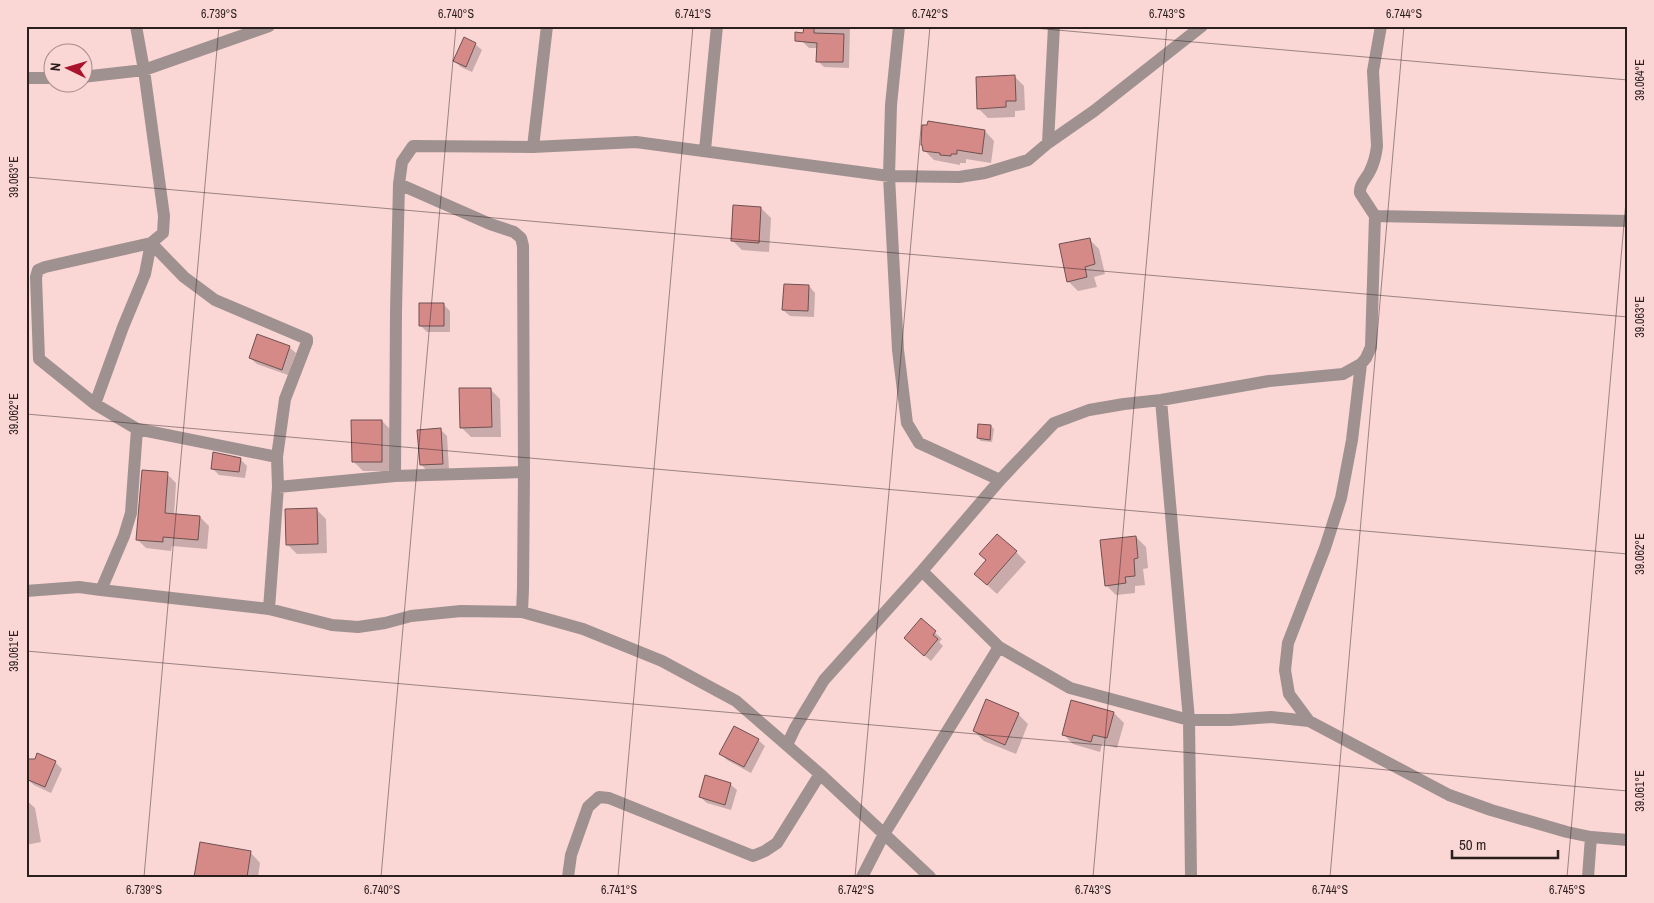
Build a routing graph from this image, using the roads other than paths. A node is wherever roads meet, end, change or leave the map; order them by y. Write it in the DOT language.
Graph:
graph roads {
  1 [pos="136,26"];
  2 [pos="269,26"];
  3 [pos="547,26"];
  4 [pos="717,26"];
  5 [pos="899,26"];
  6 [pos="1054,26"];
  7 [pos="1202,26"];
  8 [pos="1381,26"];
  9 [pos="144,70"];
  10 [pos="92,76"];
  11 [pos="26,78"];
  12 [pos="42,78"];
  13 [pos="1048,143"];
  14 [pos="533,147"];
  15 [pos="705,150"];
  16 [pos="889,176"];
  17 [pos="399,184"];
  18 [pos="1375,216"];
  19 [pos="1628,221"];
  20 [pos="151,243"];
  21 [pos="1361,364"];
  22 [pos="1161,400"];
  23 [pos="95,404"];
  24 [pos="137,429"];
  25 [pos="277,457"];
  26 [pos="524,472"];
  27 [pos="395,476"];
  28 [pos="1000,480"];
  29 [pos="278,487"];
  30 [pos="922,571"];
  31 [pos="101,590"];
  32 [pos="26,591"];
  33 [pos="269,609"];
  34 [pos="522,612"];
  35 [pos="999,647"];
  36 [pos="1189,720"];
  37 [pos="1309,721"];
  38 [pos="787,745"];
  39 [pos="820,774"];
  40 [pos="884,834"];
  41 [pos="1591,837"];
  42 [pos="1628,840"];
  43 [pos="568,877"];
  44 [pos="862,877"];
  45 [pos="930,877"];
  46 [pos="1191,877"];
  47 [pos="1588,877"];
  1 -- 9 [label="street"];
  2 -- 9 [label="street"];
  3 -- 14 [label="street"];
  4 -- 15 [label="street"];
  5 -- 16 [label="street"];
  6 -- 13 [label="street"];
  7 -- 13 [label="street"];
  8 -- 18 [label="street"];
  9 -- 10 [label="street"];
  9 -- 20 [label="street"];
  11 -- 12 [label="street"];
  13 -- 16 [label="street"];
  14 -- 15 [label="street"];
  14 -- 17 [label="street"];
  15 -- 16 [label="street"];
  16 -- 28 [label="street"];
  17 -- 26 [label="street"];
  17 -- 27 [label="street"];
  18 -- 19 [label="street"];
  18 -- 21 [label="street"];
  20 -- 23 [label="street"];
  20 -- 23 [label="street"];
  20 -- 25 [label="street"];
  21 -- 22 [label="street"];
  21 -- 37 [label="street"];
  22 -- 28 [label="street"];
  22 -- 36 [label="street"];
  23 -- 24 [label="street"];
  24 -- 25 [label="street"];
  24 -- 31 [label="street"];
  25 -- 29 [label="street"];
  26 -- 27 [label="street"];
  26 -- 34 [label="street"];
  27 -- 29 [label="street"];
  28 -- 30 [label="street"];
  29 -- 33 [label="street"];
  30 -- 35 [label="street"];
  30 -- 38 [label="street"];
  31 -- 32 [label="street"];
  31 -- 33 [label="street"];
  33 -- 34 [label="street"];
  34 -- 38 [label="street"];
  35 -- 36 [label="street"];
  35 -- 40 [label="street"];
  36 -- 37 [label="street"];
  36 -- 46 [label="street"];
  37 -- 41 [label="street"];
  38 -- 39 [label="street"];
  39 -- 40 [label="street"];
  39 -- 43 [label="street"];
  40 -- 44 [label="street"];
  40 -- 45 [label="street"];
  41 -- 42 [label="street"];
  41 -- 47 [label="street"];
}
